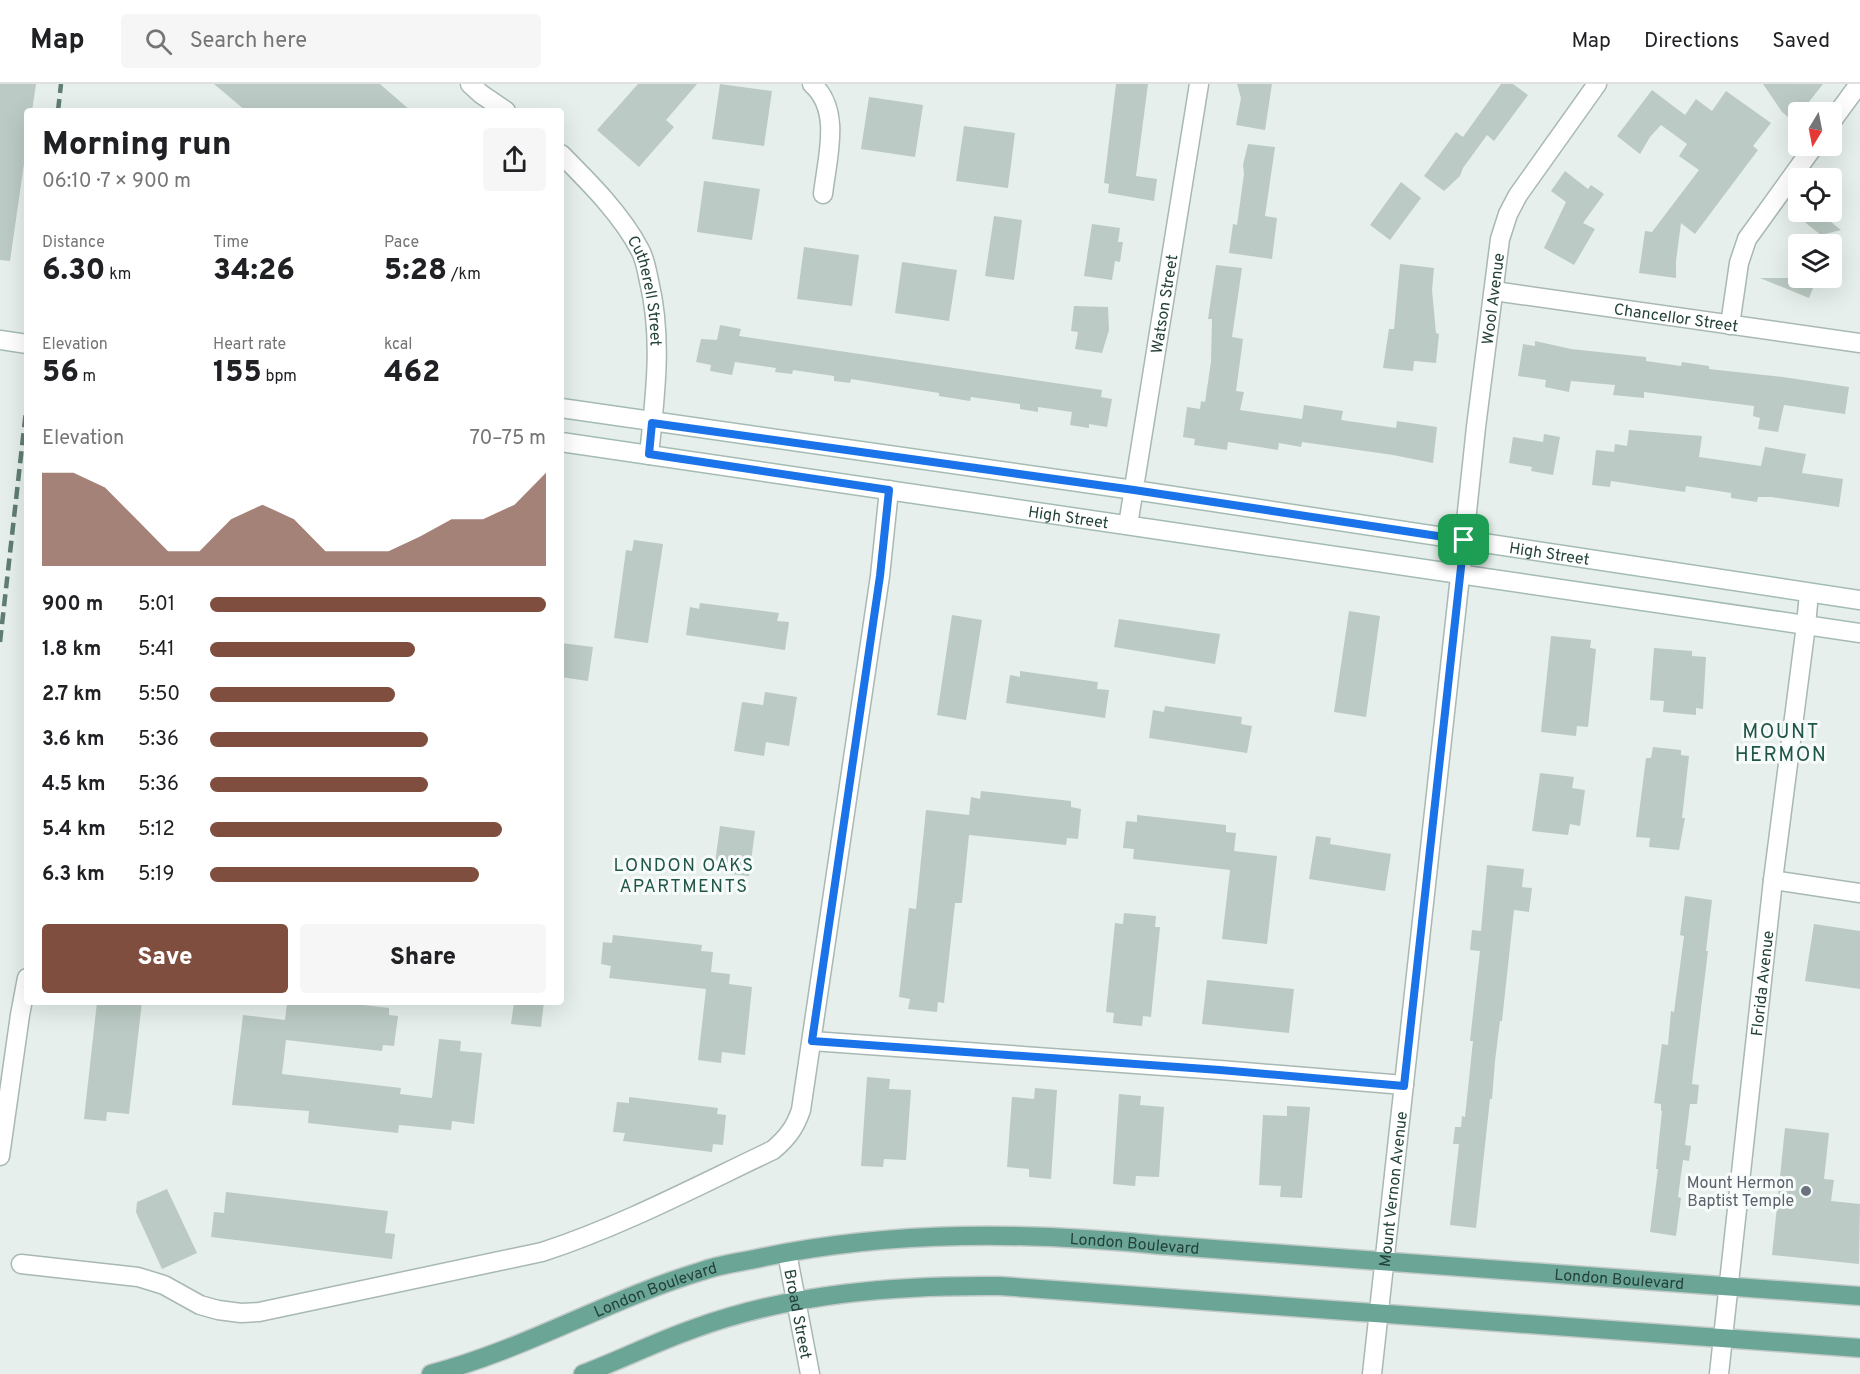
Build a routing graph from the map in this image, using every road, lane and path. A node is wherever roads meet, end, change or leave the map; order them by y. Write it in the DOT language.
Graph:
graph roads {
  1 [pos="470,84"];
  2 [pos="812,84"];
  3 [pos="1199,84"];
  4 [pos="1597,84"];
  5 [pos="1859,84"];
  6 [pos="1842,107"];
  7 [pos="501,108"];
  8 [pos="1807,156"];
  9 [pos="564,157"];
  10 [pos="824,194"];
  11 [pos="1494,291"];
  12 [pos="1730,325"];
  13 [pos="0,340"];
  14 [pos="1860,343"];
  15 [pos="24,344"];
  16 [pos="564,408"];
  17 [pos="652,423"];
  18 [pos="564,441"];
  19 [pos="649,454"];
  20 [pos="889,490"];
  21 [pos="1134,490"];
  22 [pos="1128,525"];
  23 [pos="1464,540"];
  24 [pos="1461,575"];
  25 [pos="1809,593"];
  26 [pos="1860,600"];
  27 [pos="1806,625"];
  28 [pos="1860,633"];
  29 [pos="1773,880"];
  30 [pos="1860,893"];
  31 [pos="24,994"];
  32 [pos="812,1041"];
  33 [pos="1404,1086"];
  34 [pos="0,1156"];
  35 [pos="787,1252"];
  36 [pos="1385,1261"];
  37 [pos="21,1264"];
  38 [pos="1729,1287"];
  39 [pos="1860,1296"];
  40 [pos="797,1302"];
  41 [pos="1379,1313"];
  42 [pos="1723,1338"];
  43 [pos="1860,1348"];
  44 [pos="431,1374"];
  45 [pos="583,1374"];
  46 [pos="810,1374"];
  47 [pos="1372,1374"];
  48 [pos="1719,1374"];
  1 -- 7 [label="street"];
  2 -- 10 [label="street"];
  3 -- 21 [label="street, Watson Street"];
  4 -- 11 [label="street, Wool Avenue"];
  5 -- 6 [label="street"];
  8 -- 12 [label="street"];
  9 -- 17 [label="street, Cutherell Street"];
  11 -- 12 [label="street, Chancellor Street"];
  11 -- 23 [label="street, Wool Avenue"];
  12 -- 14 [label="street, Chancellor Street"];
  13 -- 15 [label="street"];
  16 -- 17 [label="street, High Street"];
  17 -- 19 [label="street, Cutherell Street"];
  17 -- 21 [label="street, High Street"];
  18 -- 19 [label="street, High Street"];
  19 -- 20 [label="street, High Street"];
  20 -- 22 [label="street, High Street"];
  20 -- 32 [label="street"];
  21 -- 22 [label="street, Watson Street"];
  21 -- 23 [label="street, High Street"];
  22 -- 24 [label="street, High Street"];
  23 -- 24 [label="street, Mount Vernon Avenue"];
  23 -- 25 [label="street, High Street"];
  24 -- 27 [label="street, High Street"];
  24 -- 33 [label="street, Mount Vernon Avenue"];
  25 -- 26 [label="street, High Street"];
  25 -- 27 [label="street, Florida Avenue"];
  27 -- 28 [label="street, High Street"];
  27 -- 29 [label="street, Florida Avenue"];
  29 -- 30 [label="street"];
  29 -- 38 [label="street, Florida Avenue"];
  31 -- 34 [label="street"];
  32 -- 33 [label="street"];
  32 -- 37 [label="street"];
  33 -- 36 [label="street, Mount Vernon Avenue"];
  35 -- 36 [label="main road, London Boulevard"];
  35 -- 40 [label="street, Broad Street"];
  35 -- 44 [label="main road, London Boulevard"];
  36 -- 38 [label="main road, London Boulevard"];
  36 -- 41 [label="street, Mount Vernon Avenue"];
  38 -- 39 [label="main road, London Boulevard"];
  38 -- 42 [label="street, Florida Avenue"];
  40 -- 41 [label="main road"];
  40 -- 45 [label="main road"];
  40 -- 46 [label="street, Broad Street"];
  41 -- 42 [label="main road"];
  41 -- 47 [label="street, Mount Vernon Avenue"];
  42 -- 43 [label="main road"];
  42 -- 48 [label="street, Florida Avenue"];
}
